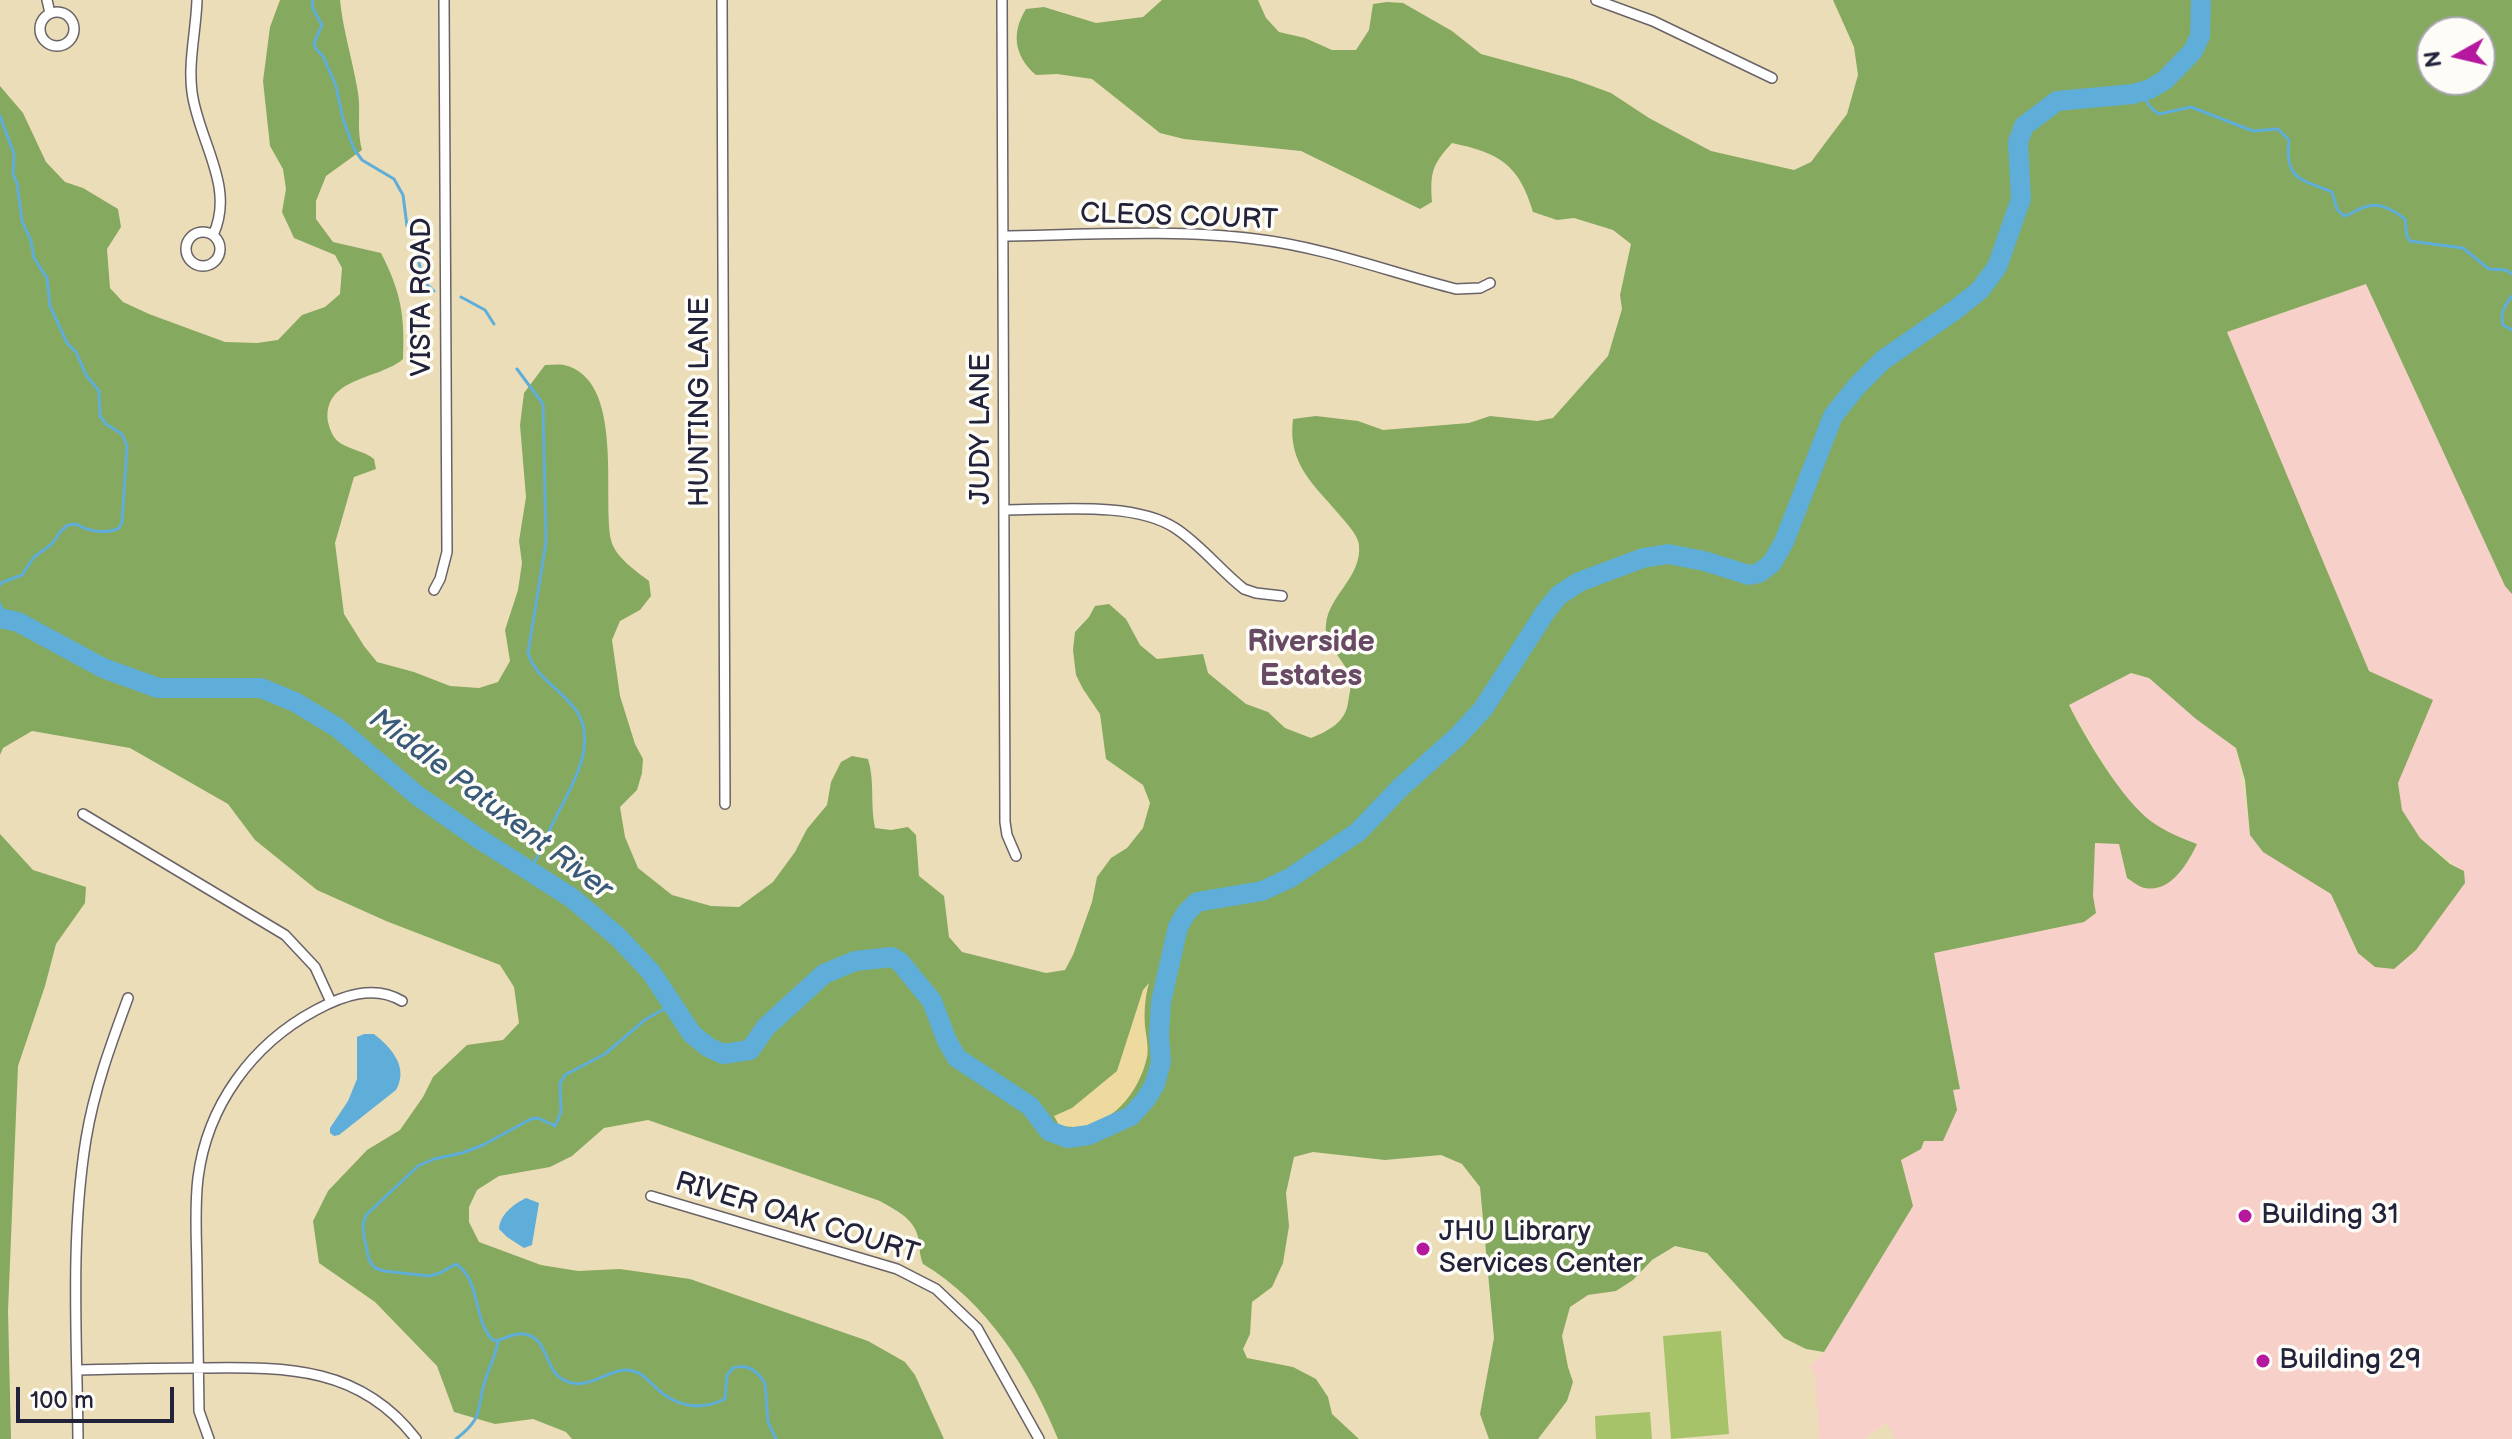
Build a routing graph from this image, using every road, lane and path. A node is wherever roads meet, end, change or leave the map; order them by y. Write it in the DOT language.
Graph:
graph roads {
  1 [pos="47,0"];
  2 [pos="197,0"];
  3 [pos="444,0"];
  4 [pos="722,0"];
  5 [pos="1002,0"];
  6 [pos="1596,0"];
  7 [pos="50,13"];
  8 [pos="1772,78"];
  9 [pos="213,235"];
  10 [pos="1004,236"];
  11 [pos="1490,283"];
  12 [pos="1005,510"];
  13 [pos="434,590"];
  14 [pos="1282,596"];
  15 [pos="725,804"];
  16 [pos="83,814"];
  17 [pos="1016,856"];
  18 [pos="128,998"];
  19 [pos="402,1001"];
  20 [pos="331,1002"];
  21 [pos="651,1196"];
  22 [pos="198,1368"];
  23 [pos="78,1370"];
  24 [pos="78,1439"];
  25 [pos="209,1439"];
  26 [pos="416,1439"];
  27 [pos="1039,1439"];
  1 -- 7 [label="street"];
  2 -- 9 [label="street"];
  3 -- 13 [label="street, VISTA ROAD"];
  4 -- 15 [label="street, HUNTING LANE"];
  5 -- 10 [label="street, JUDY LANE"];
  6 -- 8 [label="street"];
  10 -- 11 [label="street, CLEOS COURT"];
  10 -- 12 [label="street, JUDY LANE"];
  12 -- 14 [label="street"];
  12 -- 17 [label="street, JUDY LANE"];
  16 -- 20 [label="street"];
  18 -- 23 [label="street"];
  19 -- 20 [label="street"];
  20 -- 22 [label="street"];
  21 -- 27 [label="street, RIVER OAK COURT"];
  22 -- 23 [label="street"];
  22 -- 25 [label="street"];
  22 -- 26 [label="street"];
  23 -- 24 [label="street"];
}
